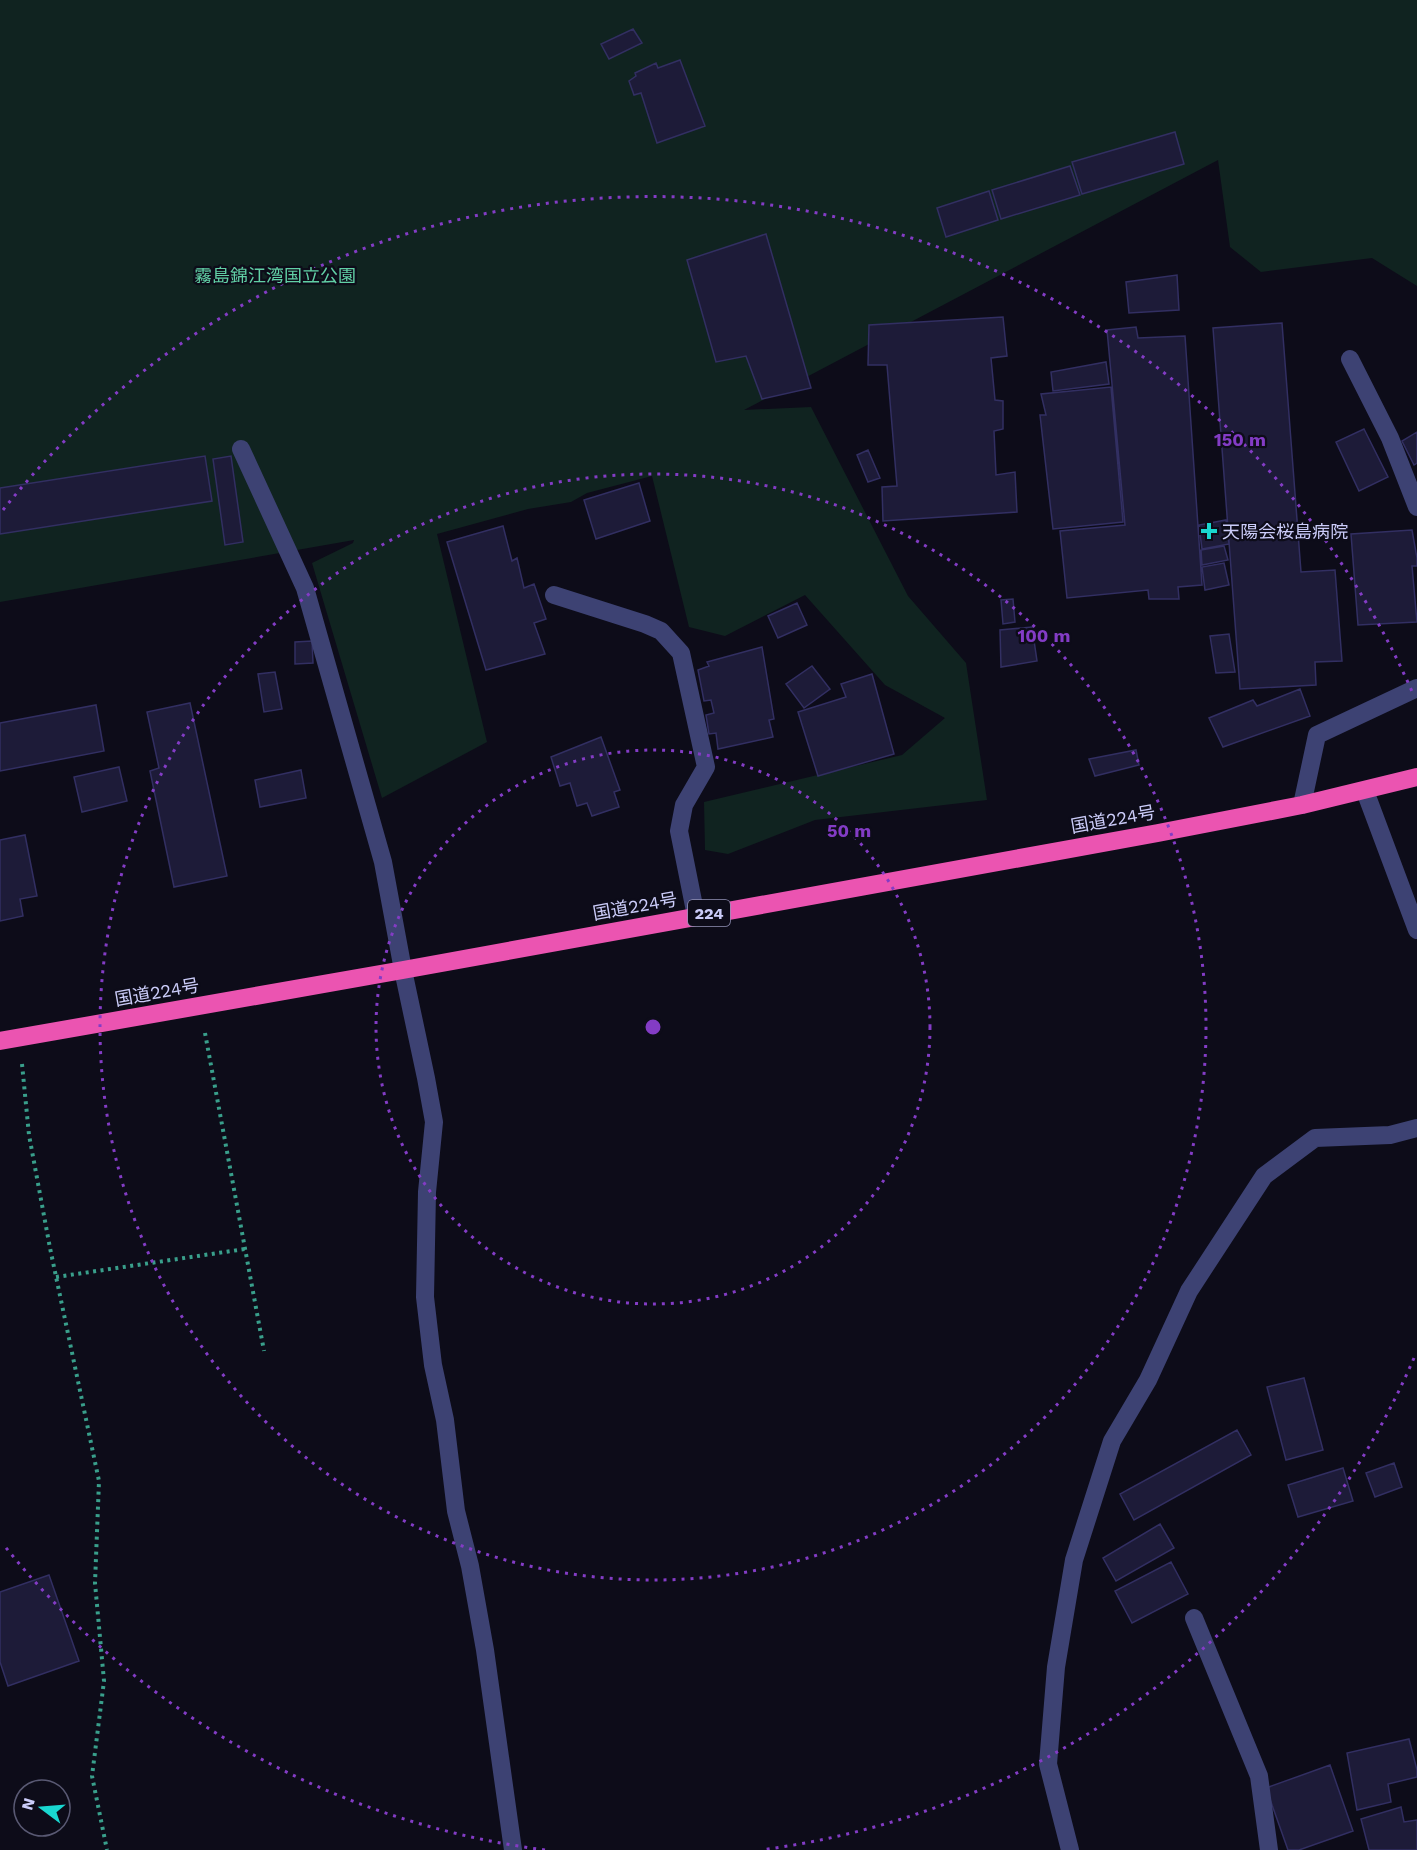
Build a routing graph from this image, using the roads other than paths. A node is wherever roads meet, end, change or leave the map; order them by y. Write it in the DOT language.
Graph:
graph roads {
  1 [pos="1350,359"];
  2 [pos="241,449"];
  3 [pos="1417,507"];
  4 [pos="554,595"];
  5 [pos="1417,688"];
  6 [pos="1417,777"];
  7 [pos="1365,791"];
  8 [pos="1302,806"];
  9 [pos="696,916"];
  10 [pos="1417,930"];
  11 [pos="403,970"];
  12 [pos="0,1041"];
  13 [pos="1417,1128"];
  14 [pos="1194,1618"];
  15 [pos="513,1850"];
  16 [pos="1070,1850"];
  17 [pos="1269,1850"];
  1 -- 3 [label="street"];
  2 -- 11 [label="street"];
  4 -- 9 [label="street"];
  5 -- 8 [label="street"];
  6 -- 7 [label="highway, 国道224号 / 224"];
  7 -- 8 [label="highway, 国道224号 / 224"];
  7 -- 10 [label="street"];
  8 -- 9 [label="highway, 国道224号 / 224"];
  9 -- 11 [label="highway, 国道224号 / 224"];
  11 -- 12 [label="highway, 国道224号 / 224"];
  11 -- 15 [label="street"];
  13 -- 16 [label="street"];
  14 -- 17 [label="street"];
}
